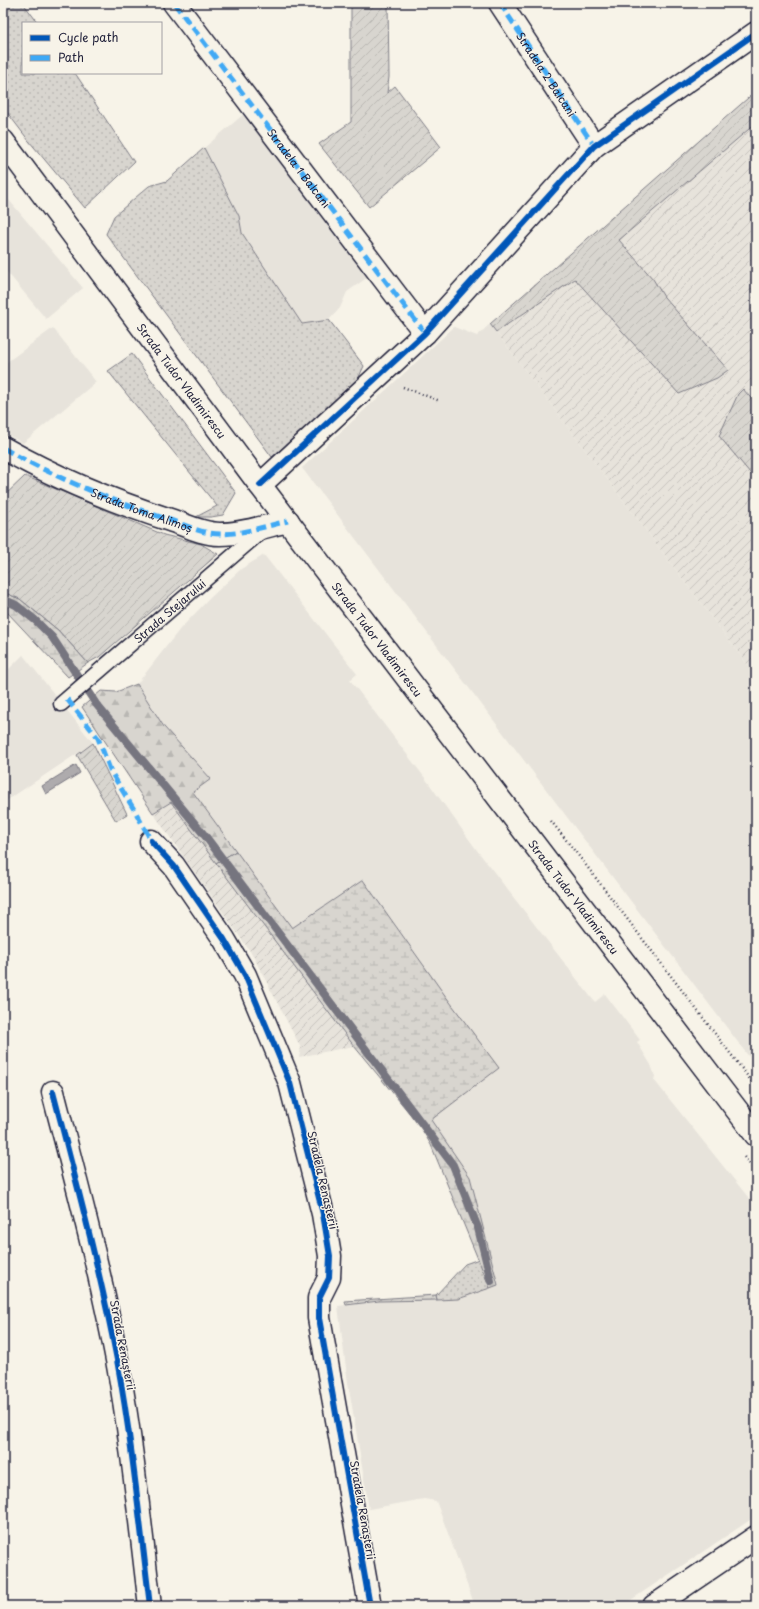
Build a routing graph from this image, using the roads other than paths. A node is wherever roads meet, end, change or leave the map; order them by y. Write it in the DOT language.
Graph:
graph roads {
  1 [pos="174,3"];
  2 [pos="500,3"];
  3 [pos="756,32"];
  4 [pos="3,141"];
  5 [pos="594,146"];
  6 [pos="425,333"];
  7 [pos="3,448"];
  8 [pos="260,485"];
  9 [pos="288,521"];
  10 [pos="267,526"];
  11 [pos="67,699"];
  12 [pos="151,841"];
  13 [pos="54,1092"];
  14 [pos="756,1135"];
  15 [pos="756,1537"];
  16 [pos="150,1606"];
  17 [pos="370,1606"];
  18 [pos="654,1606"];
  1 -- 6 [label="street, Stradela 1 Balcani"];
  2 -- 5 [label="street, Stradela 2 Balcani"];
  3 -- 5 [label="street"];
  4 -- 8 [label="street, Strada Tudor Vladimirescu"];
  5 -- 6 [label="street"];
  6 -- 8 [label="street"];
  7 -- 10 [label="street, Strada Toma Alimoș"];
  8 -- 9 [label="street, Strada Tudor Vladimirescu"];
  9 -- 10 [label="street, Strada Toma Alimoș"];
  9 -- 14 [label="street, Strada Tudor Vladimirescu"];
  10 -- 11 [label="lane, Strada Stejarului"];
  12 -- 17 [label="street, Stradela Renașterii"];
  13 -- 16 [label="street, Strada Renașterii"];
  15 -- 18 [label="street"];
}
